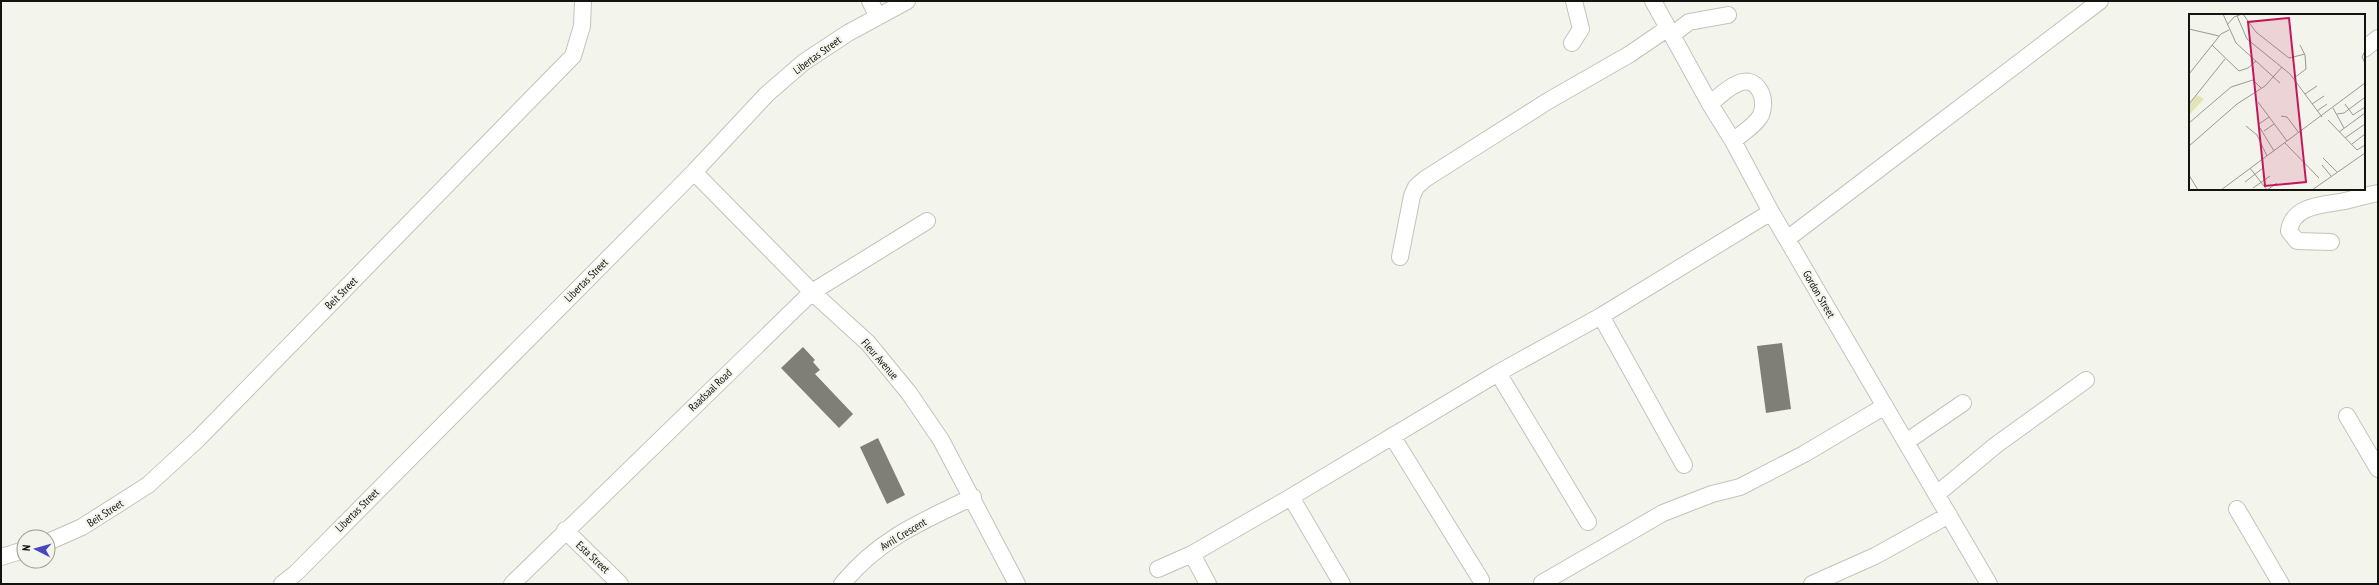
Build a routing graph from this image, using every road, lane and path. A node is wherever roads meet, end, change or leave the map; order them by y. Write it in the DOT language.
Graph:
graph roads {
  1 [pos="583,1"];
  2 [pos="870,1"];
  3 [pos="907,1"];
  4 [pos="1574,1"];
  5 [pos="1653,1"];
  6 [pos="2100,1"];
  7 [pos="1728,15"];
  8 [pos="878,17"];
  9 [pos="1670,31"];
  10 [pos="2378,38"];
  11 [pos="1572,43"];
  12 [pos="2365,48"];
  13 [pos="1710,104"];
  14 [pos="1733,141"];
  15 [pos="694,172"];
  16 [pos="2378,193"];
  17 [pos="1771,212"];
  18 [pos="927,221"];
  19 [pos="1787,239"];
  20 [pos="2331,242"];
  21 [pos="1400,257"];
  22 [pos="812,292"];
  23 [pos="1601,316"];
  24 [pos="1498,373"];
  25 [pos="2086,380"];
  26 [pos="1963,403"];
  27 [pos="1885,406"];
  28 [pos="2347,416"];
  29 [pos="1392,436"];
  30 [pos="1906,442"];
  31 [pos="1684,465"];
  32 [pos="2378,469"];
  33 [pos="1937,494"];
  34 [pos="973,497"];
  35 [pos="1291,497"];
  36 [pos="2237,509"];
  37 [pos="1949,516"];
  38 [pos="1588,522"];
  39 [pos="565,530"];
  40 [pos="56,538"];
  41 [pos="16,552"];
  42 [pos="1192,554"];
  43 [pos="1,557"];
  44 [pos="1158,570"];
  45 [pos="1481,580"];
  46 [pos="1542,583"];
  47 [pos="282,584"];
  48 [pos="512,584"];
  49 [pos="620,584"];
  50 [pos="842,584"];
  51 [pos="1017,584"];
  52 [pos="1208,584"];
  53 [pos="1342,584"];
  54 [pos="1812,584"];
  55 [pos="1989,584"];
  56 [pos="2281,584"];
  1 -- 40 [label="street, Beit Street"];
  2 -- 8 [label="street"];
  3 -- 8 [label="street, Libertas Street"];
  4 -- 11 [label="street"];
  5 -- 9 [label="street, Gordon Street"];
  6 -- 19 [label="street"];
  7 -- 9 [label="street"];
  8 -- 15 [label="street, Libertas Street"];
  9 -- 13 [label="street, Gordon Street"];
  9 -- 21 [label="street"];
  10 -- 12 [label="street"];
  13 -- 14 [label="street, Gordon Street"];
  13 -- 14 [label="street"];
  14 -- 17 [label="street, Gordon Street"];
  15 -- 22 [label="street, Fleur Avenue"];
  15 -- 47 [label="street, Libertas Street"];
  16 -- 20 [label="street"];
  17 -- 19 [label="street, Gordon Street"];
  17 -- 23 [label="street"];
  18 -- 22 [label="street, Raadsaal Road"];
  19 -- 27 [label="street, Gordon Street"];
  22 -- 34 [label="street, Fleur Avenue"];
  22 -- 39 [label="street, Raadsaal Road"];
  23 -- 24 [label="street"];
  23 -- 31 [label="street"];
  24 -- 29 [label="street"];
  24 -- 38 [label="street"];
  25 -- 33 [label="street"];
  26 -- 30 [label="street"];
  27 -- 30 [label="street, Gordon Street"];
  27 -- 46 [label="street"];
  28 -- 32 [label="street"];
  29 -- 35 [label="street"];
  29 -- 45 [label="street"];
  30 -- 33 [label="street, Gordon Street"];
  33 -- 37 [label="street, Gordon Street"];
  34 -- 50 [label="street, Avril Crescent"];
  34 -- 51 [label="street, Fleur Avenue"];
  35 -- 42 [label="street"];
  35 -- 53 [label="street"];
  36 -- 56 [label="street"];
  37 -- 54 [label="street"];
  37 -- 55 [label="street, Gordon Street"];
  39 -- 48 [label="street, Raadsaal Road"];
  39 -- 49 [label="street, Esta Street"];
  41 -- 43 [label="street"];
  42 -- 44 [label="street"];
  42 -- 52 [label="street"];
}
